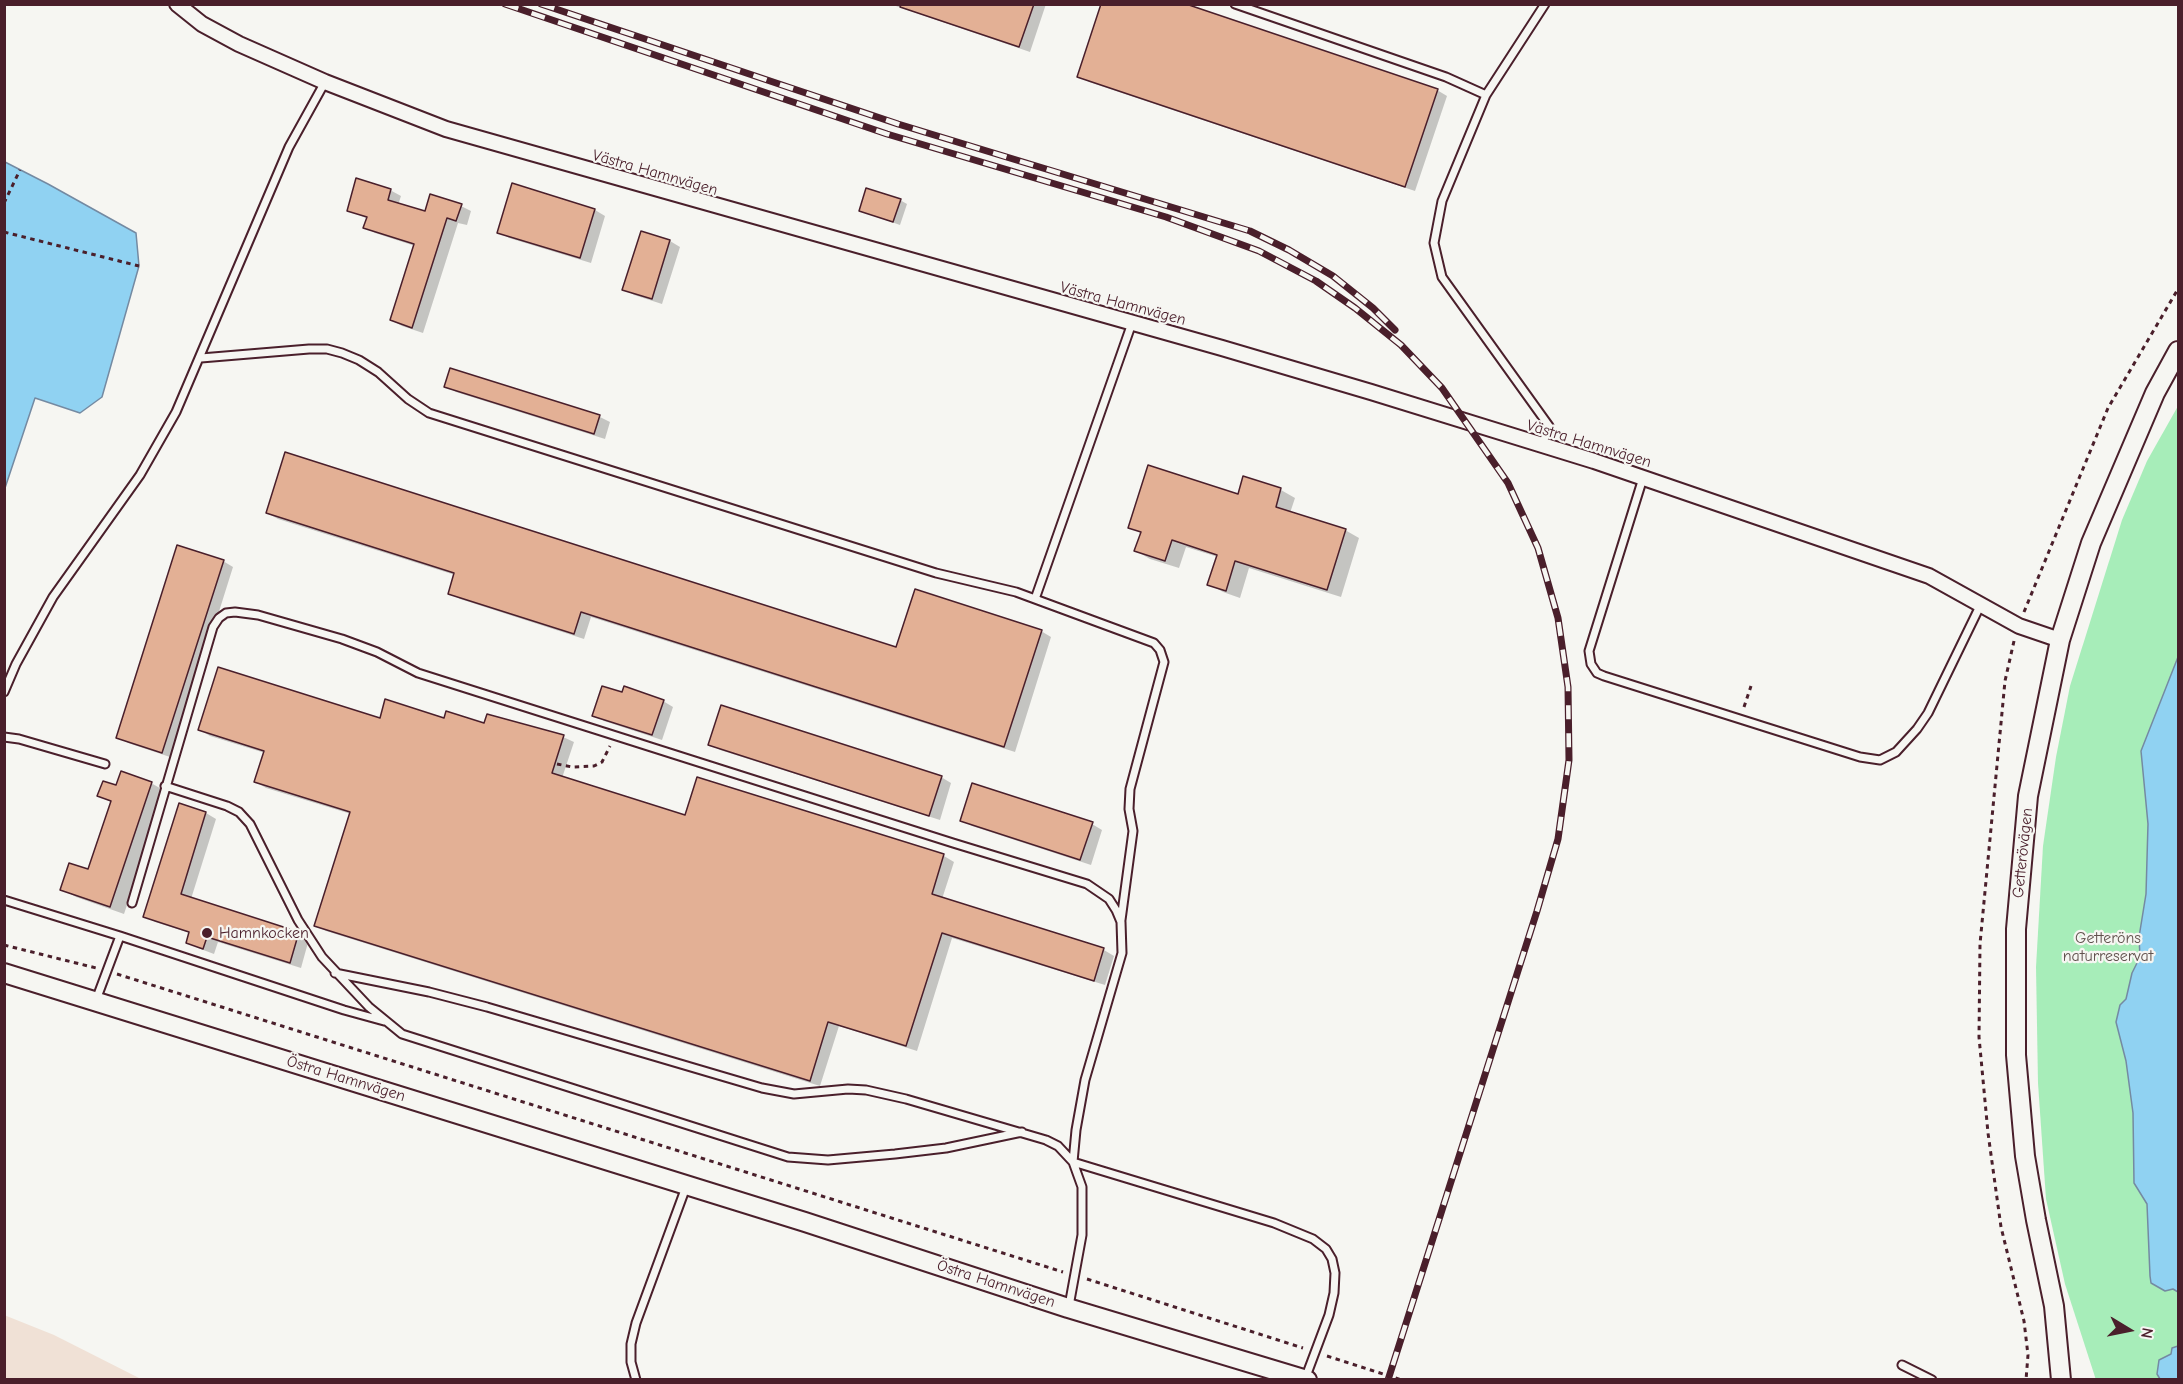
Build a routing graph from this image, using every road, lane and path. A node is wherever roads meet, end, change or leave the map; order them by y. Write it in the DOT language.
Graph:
graph roads {
  1 [pos="177,4"];
  2 [pos="1235,4"];
  3 [pos="1545,4"];
  4 [pos="325,82"];
  5 [pos="1486,95"];
  6 [pos="20,170"];
  7 [pos="4,203"];
  8 [pos="4,232"];
  9 [pos="139,266"];
  10 [pos="1132,323"];
  11 [pos="2178,351"];
  12 [pos="201,358"];
  13 [pos="1541,446"];
  14 [pos="1643,478"];
  15 [pos="1035,598"];
  16 [pos="1981,604"];
  17 [pos="2060,640"];
  18 [pos="1751,686"];
  19 [pos="4,692"];
  20 [pos="1741,720"];
  21 [pos="614,735"];
  22 [pos="4,737"];
  23 [pos="105,764"];
  24 [pos="557,764"];
  25 [pos="165,786"];
  26 [pos="4,900"];
  27 [pos="132,903"];
  28 [pos="1121,922"];
  29 [pos="120,936"];
  30 [pos="4,945"];
  31 [pos="107,971"];
  32 [pos="4,973"];
  33 [pos="335,973"];
  34 [pos="96,1000"];
  35 [pos="384,1021"];
  36 [pos="1022,1132"];
  37 [pos="1073,1162"];
  38 [pos="687,1185"];
  39 [pos="1075,1276"];
  40 [pos="1068,1308"];
  41 [pos="1316,1352"];
  42 [pos="1902,1365"];
  43 [pos="1306,1379"];
  44 [pos="636,1380"];
  45 [pos="1402,1380"];
  46 [pos="1932,1380"];
  47 [pos="2061,1380"];
  1 -- 4 [label="street, Västra Hamnvägen"];
  2 -- 5 [label="lane"];
  3 -- 5 [label="lane"];
  4 -- 10 [label="street, Västra Hamnvägen"];
  4 -- 12 [label="lane"];
  5 -- 13 [label="lane"];
  6 -- 7 [label="path"];
  8 -- 9 [label="path"];
  10 -- 13 [label="street, Västra Hamnvägen"];
  10 -- 15 [label="lane"];
  11 -- 17 [label="street, Getterövägen"];
  12 -- 15 [label="lane"];
  12 -- 19 [label="lane"];
  13 -- 14 [label="street, Västra Hamnvägen"];
  14 -- 16 [label="street, Västra Hamnvägen"];
  14 -- 20 [label="lane"];
  15 -- 28 [label="lane"];
  16 -- 17 [label="street, Västra Hamnvägen"];
  16 -- 20 [label="lane"];
  17 -- 47 [label="street, Getterövägen"];
  18 -- 20 [label="path"];
  21 -- 24 [label="path"];
  21 -- 25 [label="lane"];
  21 -- 28 [label="lane"];
  22 -- 23 [label="lane"];
  25 -- 27 [label="lane"];
  25 -- 33 [label="lane"];
  26 -- 29 [label="lane"];
  28 -- 37 [label="lane"];
  29 -- 31 [label="lane"];
  29 -- 35 [label="lane"];
  30 -- 31 [label="path"];
  31 -- 34 [label="lane"];
  31 -- 39 [label="path"];
  32 -- 34 [label="street, Östra Hamnvägen"];
  33 -- 35 [label="lane"];
  33 -- 36 [label="lane"];
  34 -- 38 [label="street, Östra Hamnvägen"];
  35 -- 36 [label="lane"];
  36 -- 37 [label="lane"];
  37 -- 39 [label="lane"];
  37 -- 41 [label="lane"];
  38 -- 40 [label="street, Östra Hamnvägen"];
  38 -- 44 [label="lane"];
  39 -- 40 [label="lane"];
  39 -- 41 [label="path"];
  40 -- 43 [label="street, Östra Hamnvägen"];
  41 -- 43 [label="lane"];
  41 -- 45 [label="path"];
  42 -- 46 [label="lane"];
}
